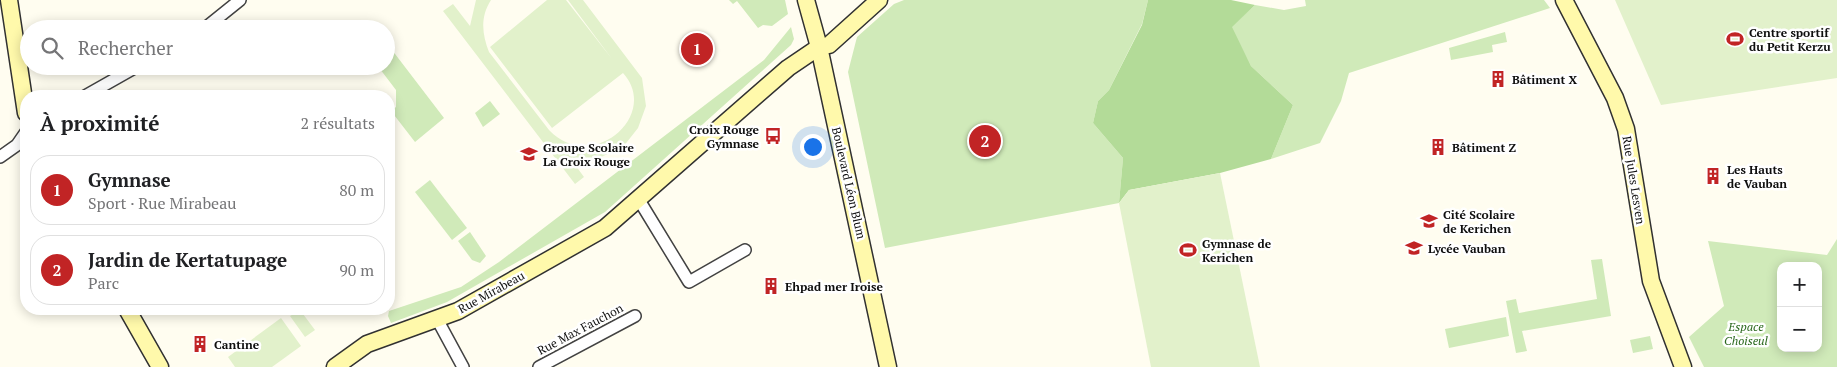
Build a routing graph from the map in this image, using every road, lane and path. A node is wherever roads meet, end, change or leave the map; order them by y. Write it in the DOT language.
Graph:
graph roads {
  1 [pos="9,0"];
  2 [pos="806,0"];
  3 [pos="879,0"];
  4 [pos="1564,0"];
  5 [pos="234,2"];
  6 [pos="860,3"];
  7 [pos="214,20"];
  8 [pos="820,47"];
  9 [pos="20,73"];
  10 [pos="20,75"];
  11 [pos="122,75"];
  12 [pos="23,90"];
  13 [pos="96,90"];
  14 [pos="20,141"];
  15 [pos="0,157"];
  16 [pos="639,200"];
  17 [pos="745,250"];
  18 [pos="130,315"];
  19 [pos="635,316"];
  20 [pos="436,319"];
  21 [pos="160,367"];
  22 [pos="335,367"];
  23 [pos="463,367"];
  24 [pos="539,367"];
  25 [pos="886,367"];
  26 [pos="1684,367"];
  1 -- 9 [label="street"];
  2 -- 8 [label="street, Boulevard Léon Blum"];
  3 -- 8 [label="street"];
  4 -- 26 [label="street, Rue Jules Lesven"];
  5 -- 7 [label="street"];
  6 -- 8 [label="street"];
  8 -- 16 [label="street, Rue Mirabeau"];
  8 -- 25 [label="street, Boulevard Léon Blum"];
  10 -- 12 [label="street"];
  11 -- 13 [label="street"];
  14 -- 15 [label="street"];
  16 -- 17 [label="street"];
  16 -- 20 [label="street, Rue Mirabeau"];
  18 -- 21 [label="street"];
  19 -- 24 [label="street, Rue Max Fauchon"];
  20 -- 22 [label="street, Rue Mirabeau"];
  20 -- 23 [label="street"];
}
